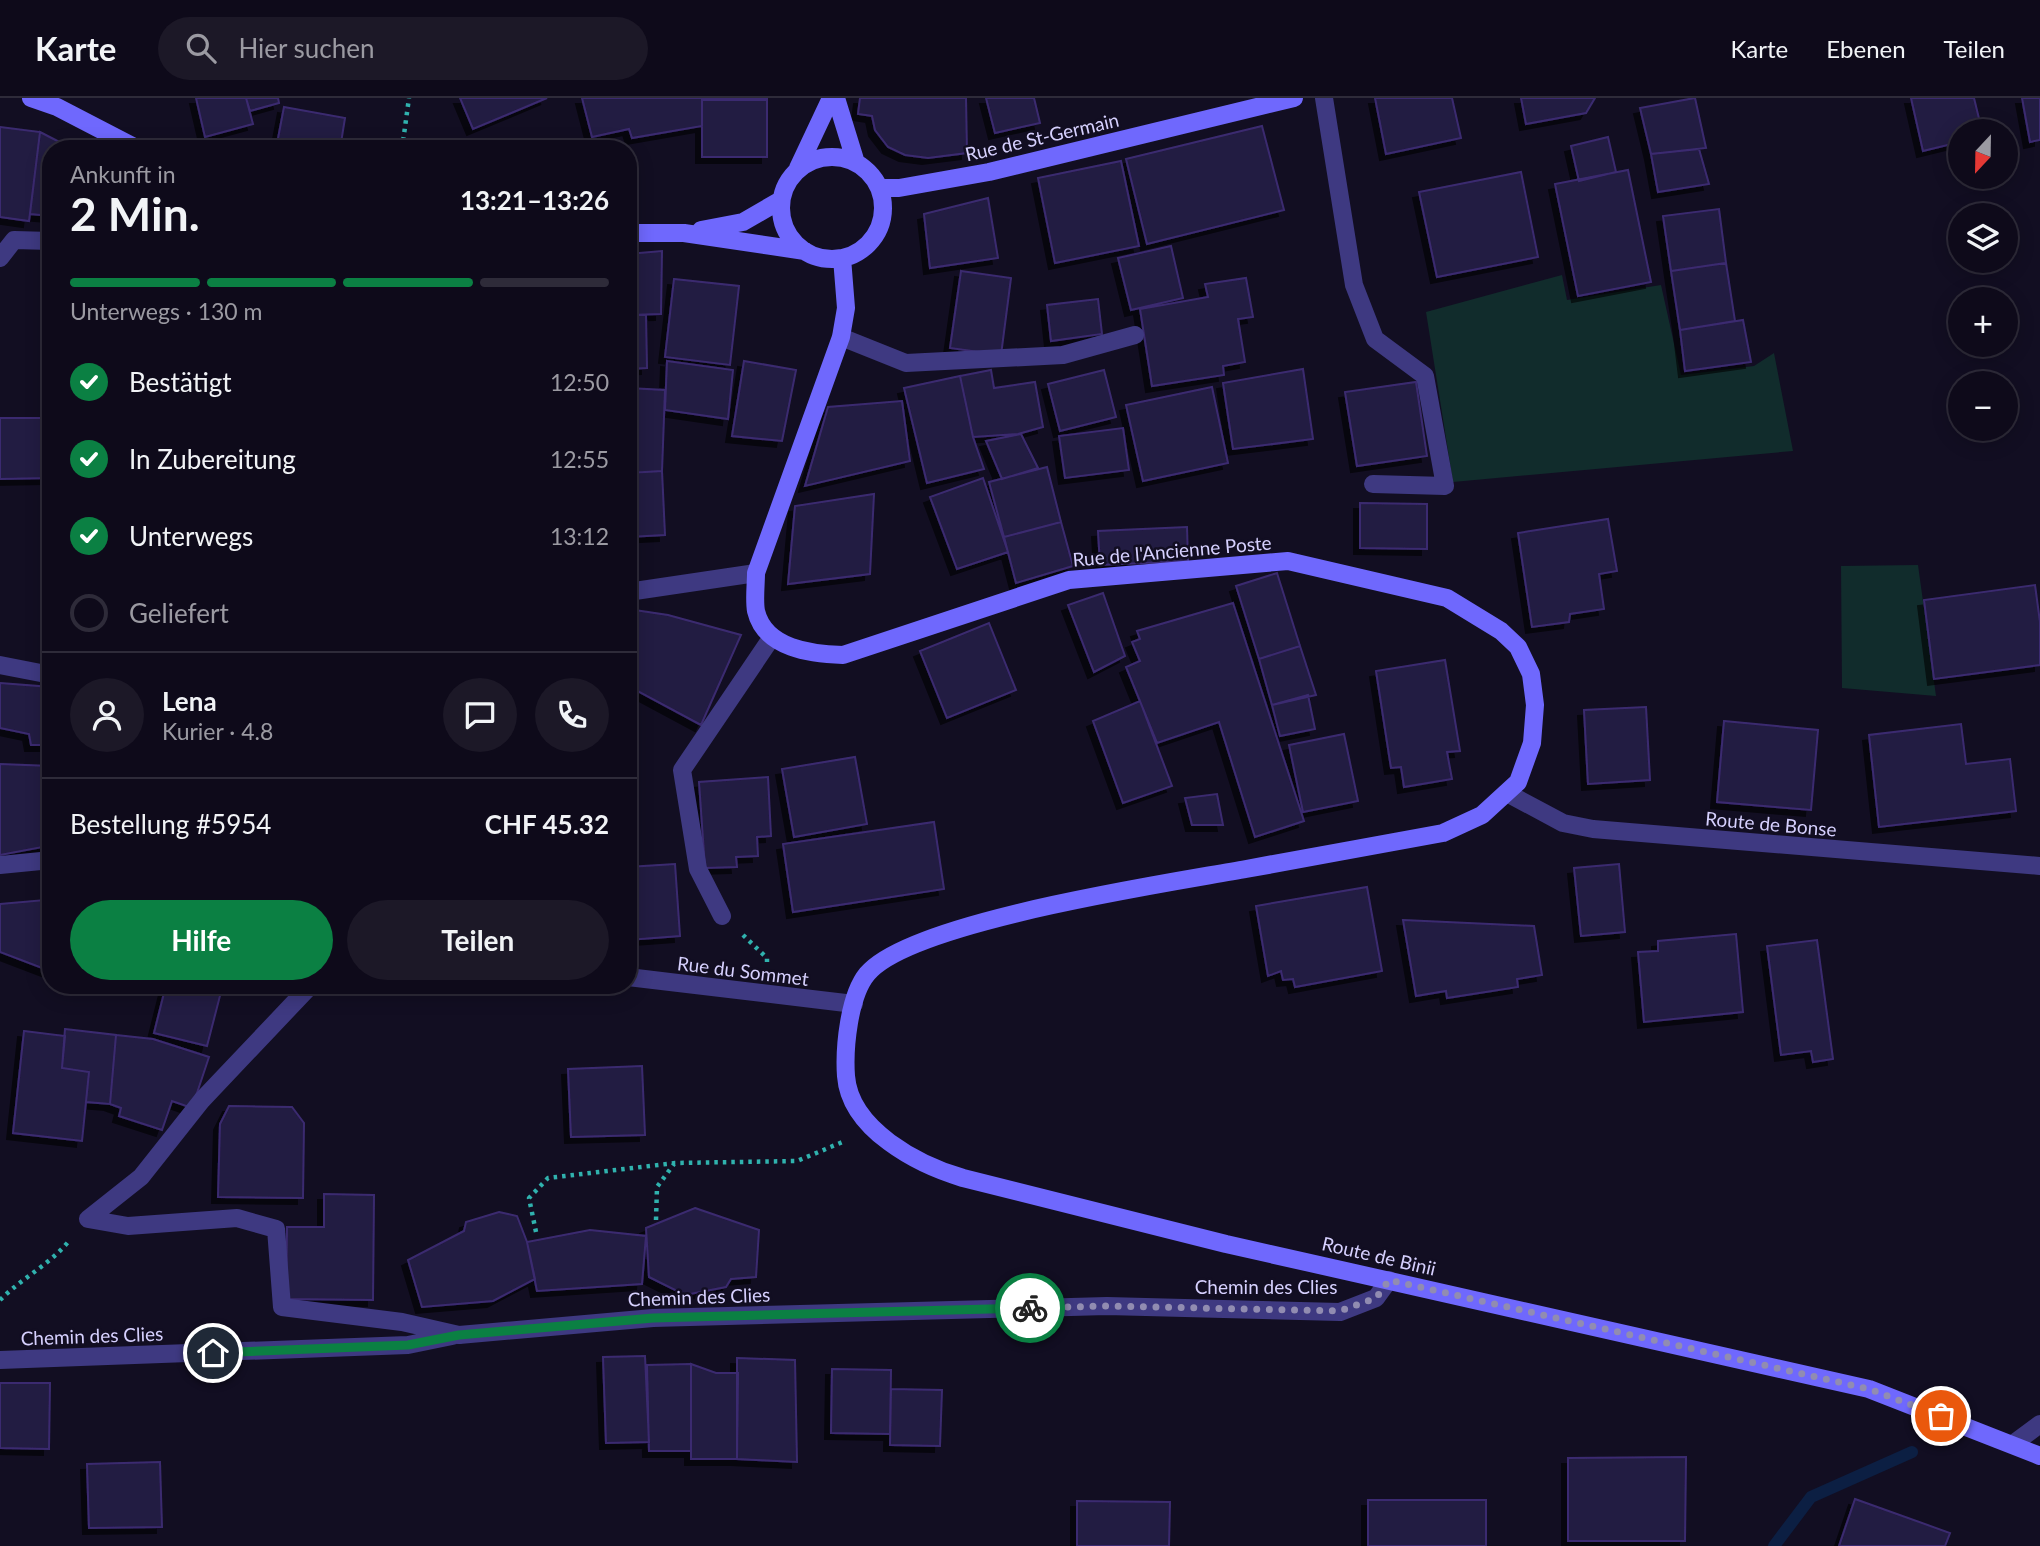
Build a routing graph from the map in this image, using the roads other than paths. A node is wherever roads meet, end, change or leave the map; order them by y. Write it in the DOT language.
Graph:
graph roads {
  1 [pos="31,98"];
  2 [pos="833,98"];
  3 [pos="1294,98"];
  4 [pos="1324,98"];
  5 [pos="121,140"];
  6 [pos="856,163"];
  7 [pos="797,171"];
  8 [pos="879,188"];
  9 [pos="781,200"];
  10 [pos="637,233"];
  11 [pos="684,233"];
  12 [pos="42,241"];
  13 [pos="805,251"];
  14 [pos="0,258"];
  15 [pos="842,258"];
  16 [pos="1135,335"];
  17 [pos="841,337"];
  18 [pos="1373,484"];
  19 [pos="756,573"];
  20 [pos="637,591"];
  21 [pos="772,636"];
  22 [pos="0,665"];
  23 [pos="42,673"];
  24 [pos="1507,793"];
  25 [pos="42,859"];
  26 [pos="0,866"];
  27 [pos="2040,866"];
  28 [pos="722,916"];
  29 [pos="866,974"];
  30 [pos="637,978"];
  31 [pos="302,994"];
  32 [pos="854,1004"];
  33 [pos="1389,1280"];
  34 [pos="459,1335"];
  35 [pos="0,1360"];
  36 [pos="2040,1424"];
  37 [pos="2013,1444"];
  38 [pos="2040,1456"];
  1 -- 5 [label="street"];
  2 -- 6 [label="street"];
  2 -- 7 [label="street"];
  3 -- 8 [label="street, Rue de St-Germain"];
  4 -- 18 [label="street"];
  6 -- 7 [label="street"];
  6 -- 8 [label="street"];
  7 -- 9 [label="street"];
  8 -- 15 [label="street"];
  9 -- 11 [label="street"];
  9 -- 13 [label="street"];
  10 -- 11 [label="street"];
  11 -- 13 [label="street"];
  12 -- 14 [label="street"];
  13 -- 15 [label="street"];
  15 -- 17 [label="street"];
  16 -- 17 [label="street"];
  17 -- 19 [label="street"];
  19 -- 20 [label="street"];
  19 -- 21 [label="street"];
  21 -- 24 [label="street, Rue de l'Ancienne Poste"];
  21 -- 28 [label="street"];
  22 -- 23 [label="street"];
  24 -- 27 [label="street, Route de Bonse"];
  24 -- 29 [label="street, Rue de l'Ancienne Poste"];
  25 -- 26 [label="street"];
  29 -- 32 [label="street, Route de Binii"];
  30 -- 32 [label="street, Rue du Sommet"];
  31 -- 34 [label="street"];
  32 -- 33 [label="street, Route de Binii"];
  33 -- 34 [label="street, Chemin des Clies"];
  33 -- 37 [label="street, Route de Binii"];
  34 -- 35 [label="street, Chemin des Clies"];
  36 -- 37 [label="street"];
  37 -- 38 [label="street, Route de Binii"];
}
